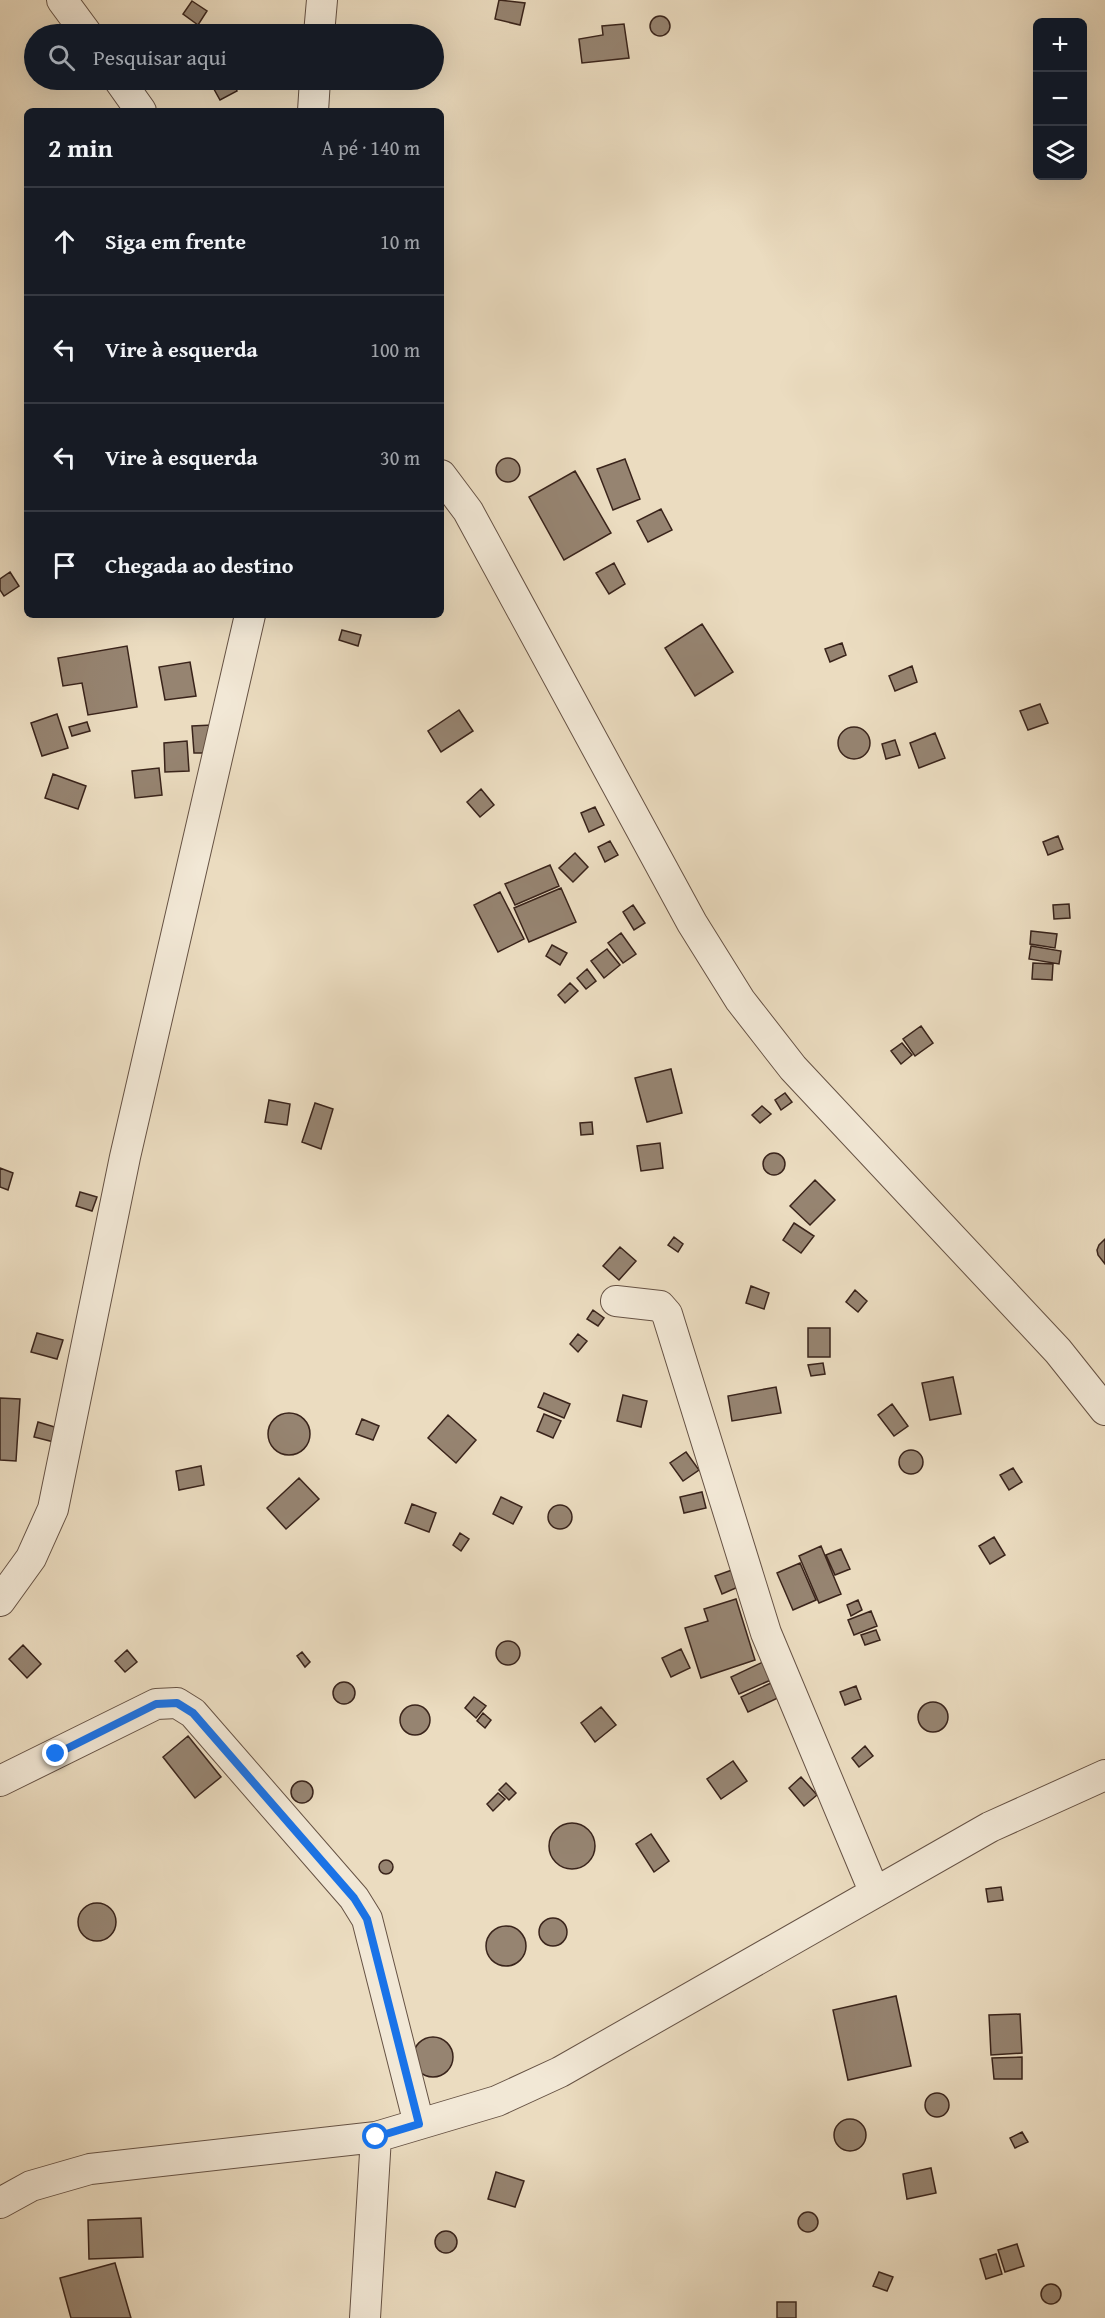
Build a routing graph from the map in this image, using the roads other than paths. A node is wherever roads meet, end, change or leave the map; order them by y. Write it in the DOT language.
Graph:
graph roads {
  1 [pos="62,0"];
  2 [pos="322,0"];
  3 [pos="80,24"];
  4 [pos="320,24"];
  5 [pos="125,90"];
  6 [pos="314,90"];
  7 [pos="139,108"];
  8 [pos="313,108"];
  9 [pos="444,479"];
  10 [pos="249,618"];
  11 [pos="616,1300"];
  12 [pos="1105,1410"];
  13 [pos="0,1601"];
  14 [pos="1105,1775"];
  15 [pos="0,1781"];
  16 [pos="874,1891"];
  17 [pos="419,2124"];
  18 [pos="376,2137"];
  19 [pos="0,2202"];
  20 [pos="365,2318"];
  1 -- 3 [label="street"];
  2 -- 4 [label="street"];
  5 -- 7 [label="street"];
  6 -- 8 [label="street"];
  9 -- 12 [label="street"];
  10 -- 13 [label="street"];
  11 -- 16 [label="street"];
  14 -- 16 [label="street"];
  15 -- 17 [label="street"];
  16 -- 17 [label="street"];
  17 -- 18 [label="street"];
  18 -- 19 [label="street"];
  18 -- 20 [label="street"];
}
